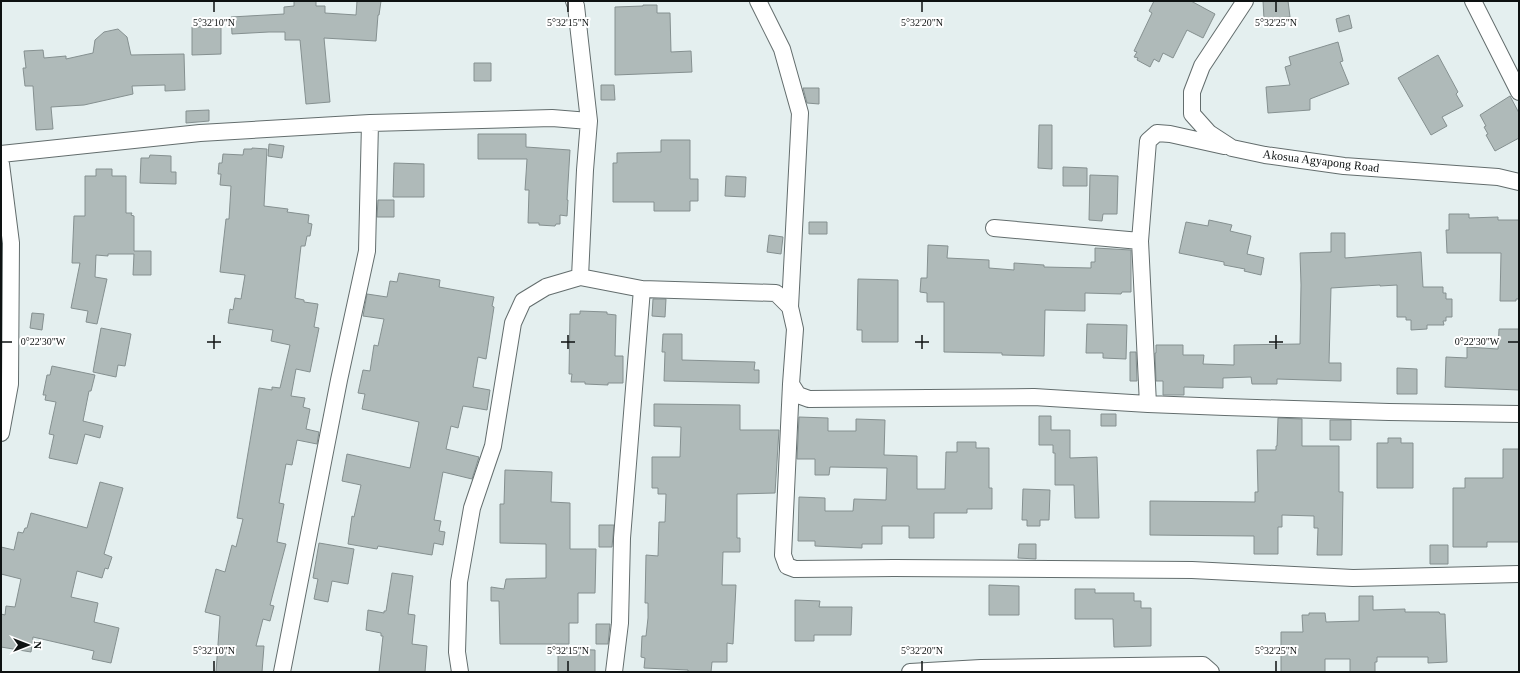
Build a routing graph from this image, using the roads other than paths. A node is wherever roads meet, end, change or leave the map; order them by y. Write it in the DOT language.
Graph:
graph roads {
  1 [pos="574,1"];
  2 [pos="758,1"];
  3 [pos="1245,1"];
  4 [pos="1473,1"];
  5 [pos="1519,90"];
  6 [pos="589,121"];
  7 [pos="370,123"];
  8 [pos="1232,148"];
  9 [pos="1,154"];
  10 [pos="1,164"];
  11 [pos="1519,182"];
  12 [pos="994,228"];
  13 [pos="1140,240"];
  14 [pos="580,277"];
  15 [pos="642,288"];
  16 [pos="790,307"];
  17 [pos="791,384"];
  18 [pos="1148,404"];
  19 [pos="1519,414"];
  20 [pos="1,433"];
  21 [pos="1519,574"];
  22 [pos="282,672"];
  23 [pos="460,672"];
  24 [pos="614,672"];
  25 [pos="910,672"];
  26 [pos="1211,672"];
  1 -- 6 [label="street"];
  2 -- 16 [label="street"];
  3 -- 8 [label="street, Akosua Agyapong Road"];
  4 -- 5 [label="street"];
  6 -- 7 [label="street"];
  6 -- 14 [label="street"];
  7 -- 9 [label="street"];
  7 -- 22 [label="street"];
  8 -- 11 [label="street, Akosua Agyapong Road"];
  8 -- 13 [label="street"];
  10 -- 20 [label="street"];
  12 -- 13 [label="street"];
  13 -- 18 [label="street"];
  14 -- 15 [label="street"];
  14 -- 23 [label="street"];
  15 -- 16 [label="street"];
  15 -- 24 [label="street"];
  16 -- 17 [label="street"];
  17 -- 18 [label="street"];
  17 -- 21 [label="street"];
  18 -- 19 [label="street"];
  25 -- 26 [label="street"];
}
